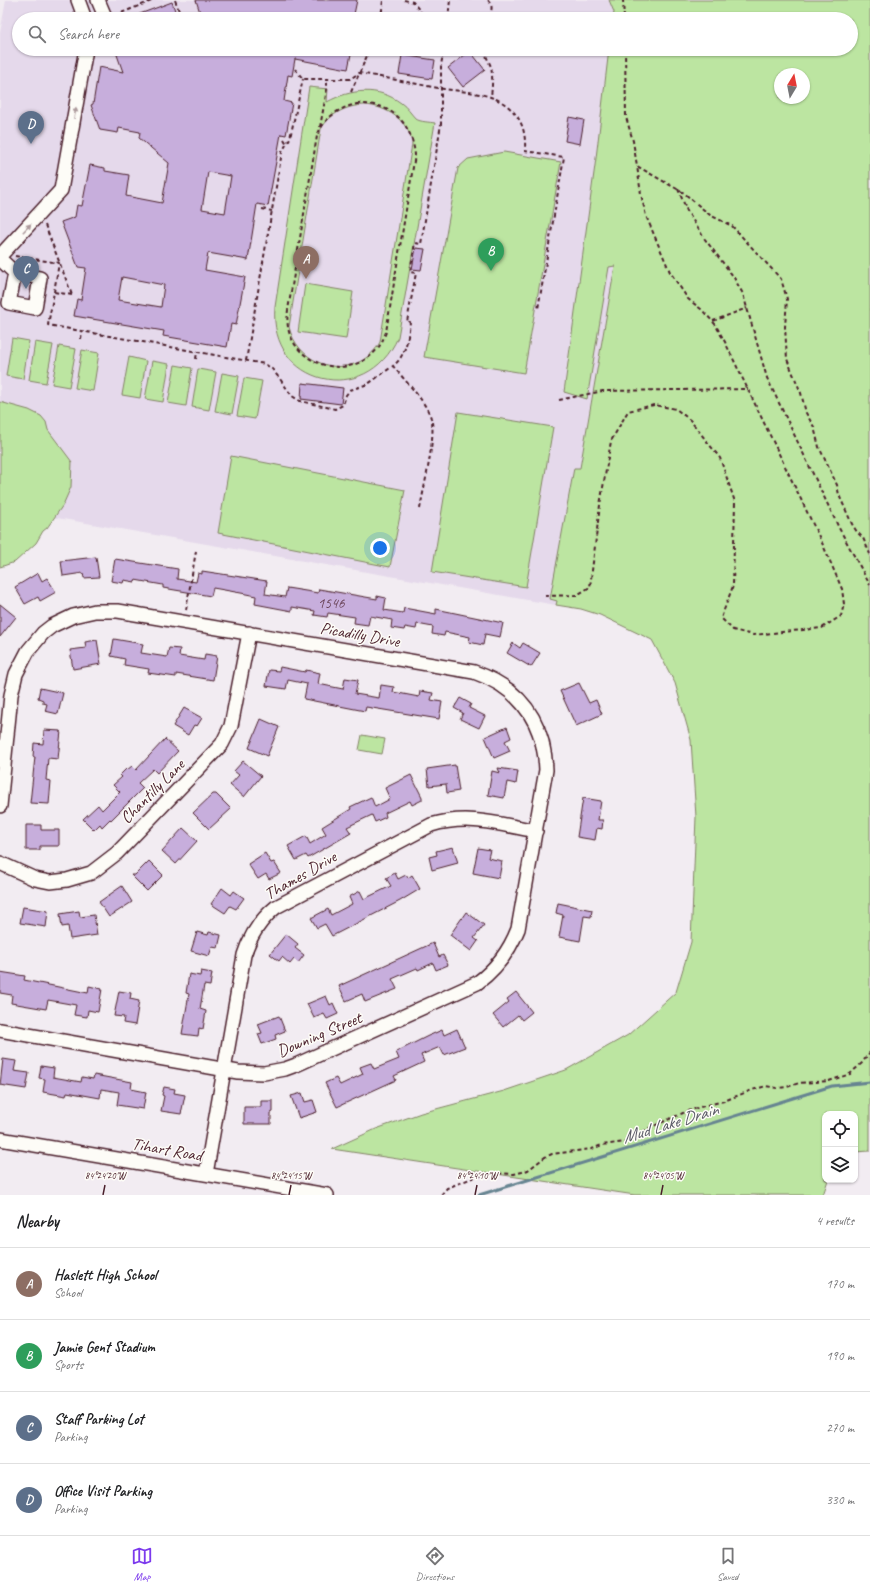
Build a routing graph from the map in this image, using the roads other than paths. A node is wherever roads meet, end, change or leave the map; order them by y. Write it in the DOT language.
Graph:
graph roads {
  1 [pos="78,0"];
  2 [pos="98,0"];
  3 [pos="82,12"];
  4 [pos="103,12"];
  5 [pos="85,56"];
  6 [pos="0,256"];
  7 [pos="0,259"];
  8 [pos="14,273"];
  9 [pos="249,634"];
  10 [pos="0,806"];
  11 [pos="536,831"];
  12 [pos="0,864"];
  13 [pos="0,1030"];
  14 [pos="224,1070"];
  15 [pos="0,1139"];
  16 [pos="206,1174"];
  17 [pos="327,1195"];
  1 -- 3 [label="street"];
  2 -- 4 [label="street"];
  6 -- 5 [label="street, one-way"];
  7 -- 8 [label="street"];
  9 -- 10 [label="street, Picadilly Drive"];
  9 -- 11 [label="street, Picadilly Drive"];
  9 -- 12 [label="street, Chantilly Lane"];
  11 -- 14 [label="street, Downing Street"];
  11 -- 14 [label="street, Thames Drive"];
  13 -- 14 [label="street, Downing Street"];
  14 -- 16 [label="street, Thames Drive"];
  15 -- 16 [label="street, Tihart Road"];
  16 -- 17 [label="street, Tihart Road"];
}
